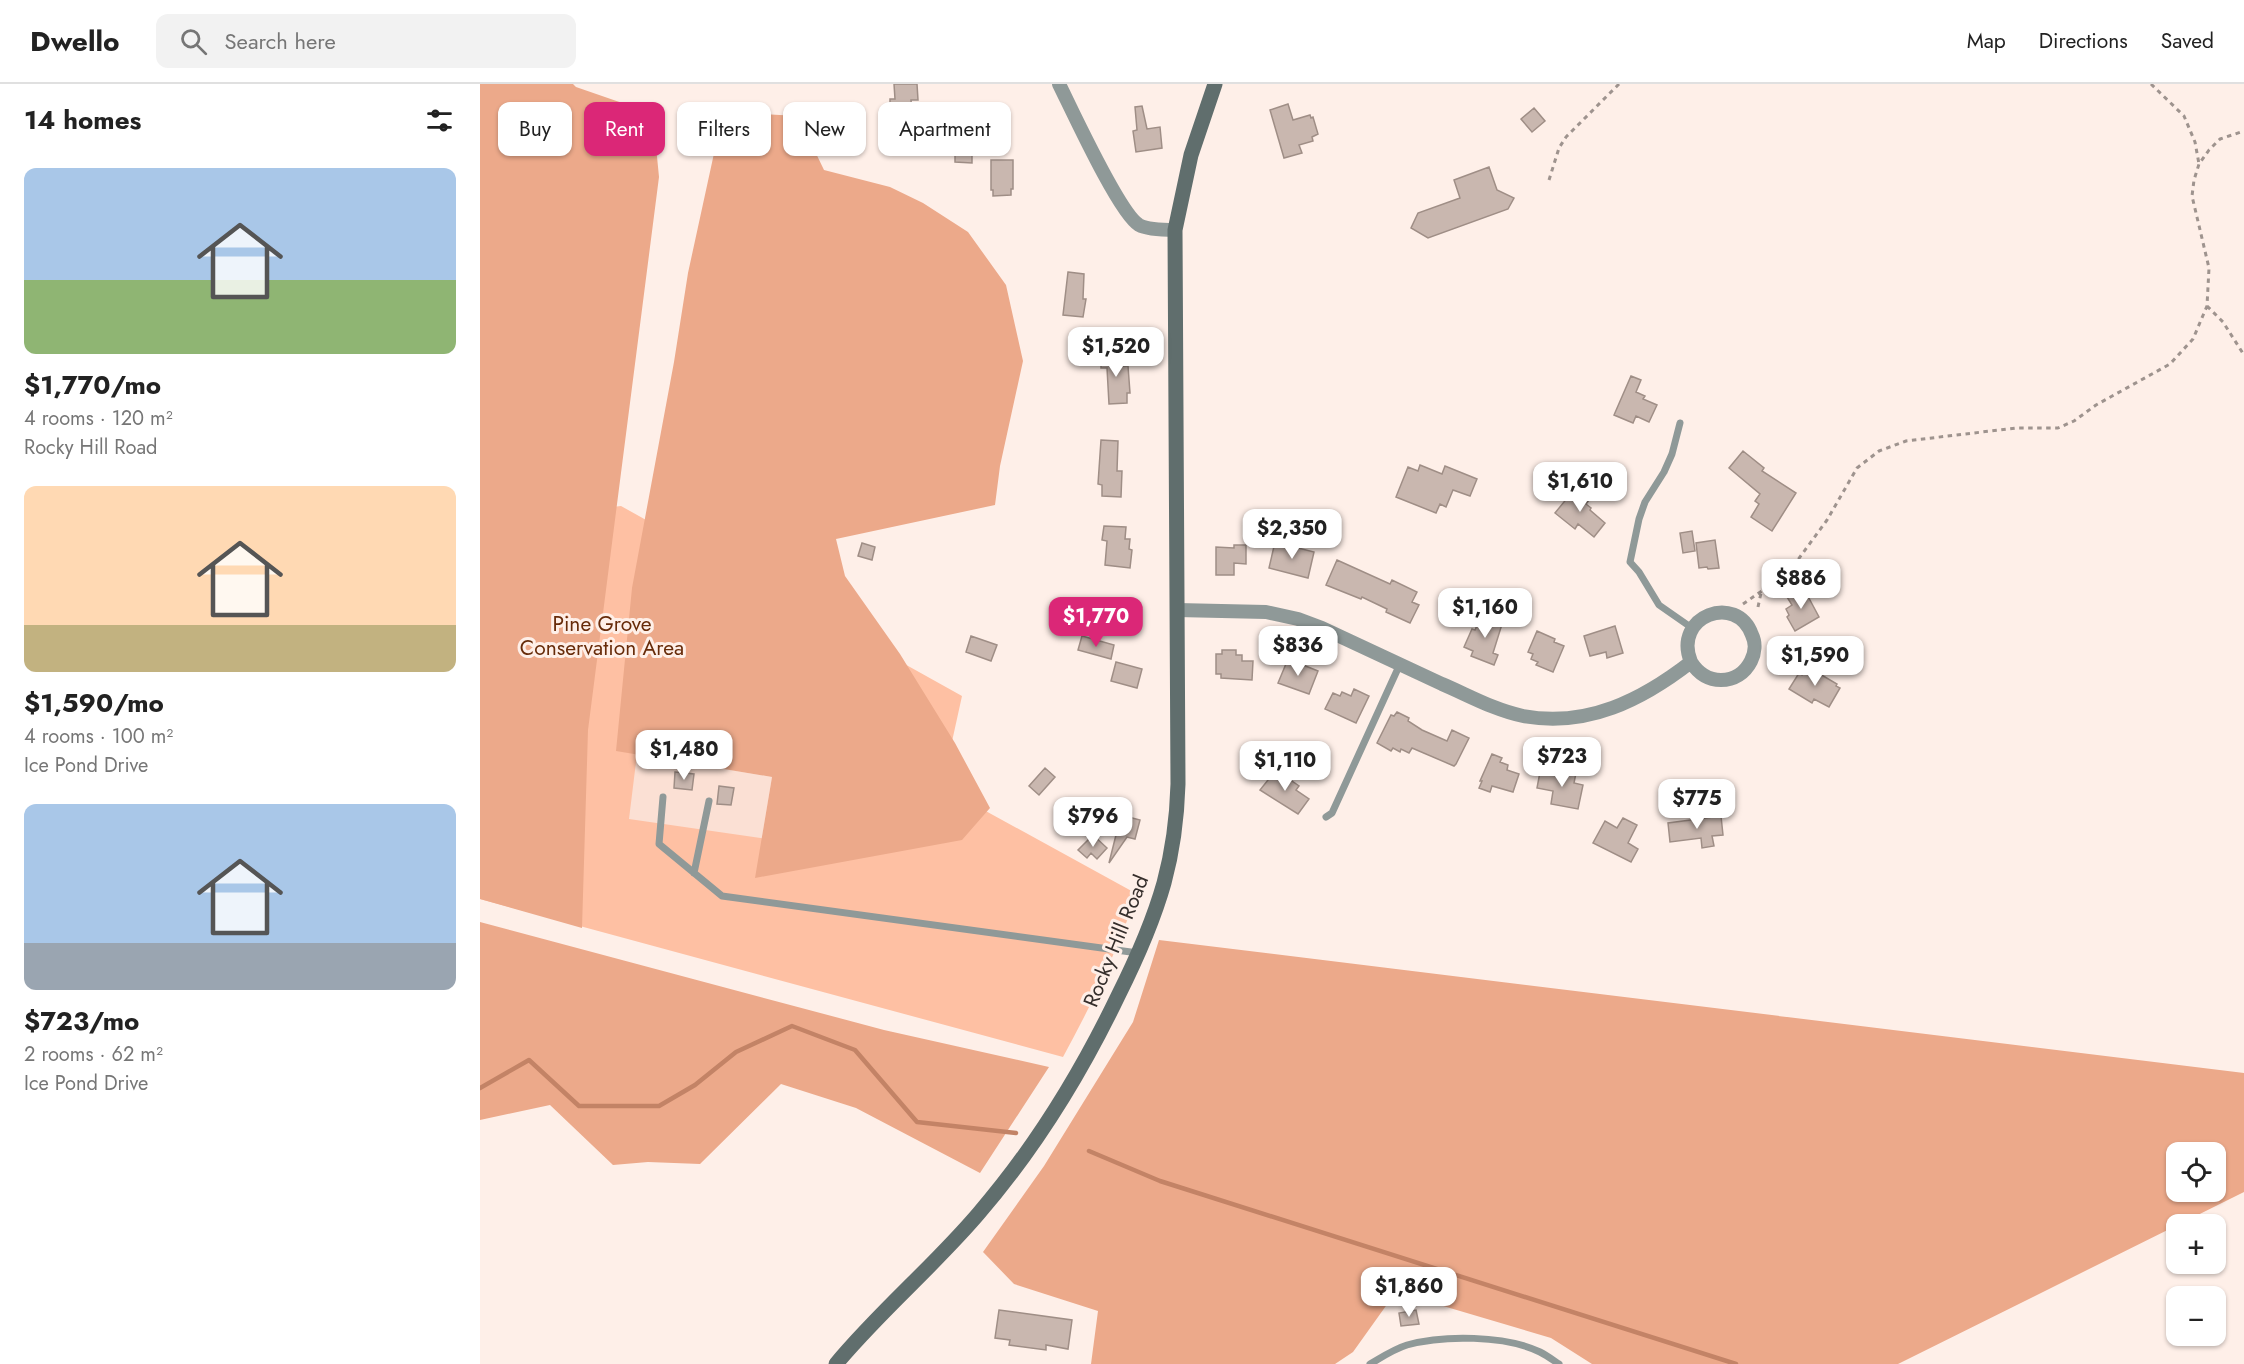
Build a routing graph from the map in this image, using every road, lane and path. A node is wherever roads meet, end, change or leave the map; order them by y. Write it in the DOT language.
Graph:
graph roads {
  1 [pos="1059,84"];
  2 [pos="1215,84"];
  3 [pos="1619,84"];
  4 [pos="2151,84"];
  5 [pos="2244,131"];
  6 [pos="2199,164"];
  7 [pos="1549,180"];
  8 [pos="1175,230"];
  9 [pos="2207,306"];
  10 [pos="2244,355"];
  11 [pos="1680,423"];
  12 [pos="1761,593"];
  13 [pos="1758,607"];
  14 [pos="1177,610"];
  15 [pos="1729,613"];
  16 [pos="1692,628"];
  17 [pos="1691,662"];
  18 [pos="1400,664"];
  19 [pos="663,797"];
  20 [pos="709,801"];
  21 [pos="1326,817"];
  22 [pos="694,873"];
  23 [pos="1138,953"];
  24 [pos="836,1364"];
  25 [pos="1370,1364"];
  26 [pos="1559,1364"];
  1 -- 8 [label="street"];
  2 -- 8 [label="main road, Rocky Hill Road"];
  3 -- 7 [label="path"];
  4 -- 6 [label="path"];
  5 -- 6 [label="path"];
  6 -- 9 [label="path"];
  8 -- 14 [label="main road, Rocky Hill Road"];
  9 -- 10 [label="path"];
  9 -- 12 [label="path"];
  11 -- 16 [label="lane"];
  12 -- 13 [label="path"];
  12 -- 15 [label="path"];
  14 -- 18 [label="street"];
  14 -- 23 [label="main road, Rocky Hill Road"];
  15 -- 16 [label="street"];
  15 -- 17 [label="street"];
  16 -- 17 [label="street"];
  17 -- 18 [label="street"];
  18 -- 21 [label="lane"];
  19 -- 22 [label="lane"];
  20 -- 22 [label="lane"];
  22 -- 23 [label="lane"];
  23 -- 24 [label="main road, Rocky Hill Road"];
  25 -- 26 [label="lane"];
}
